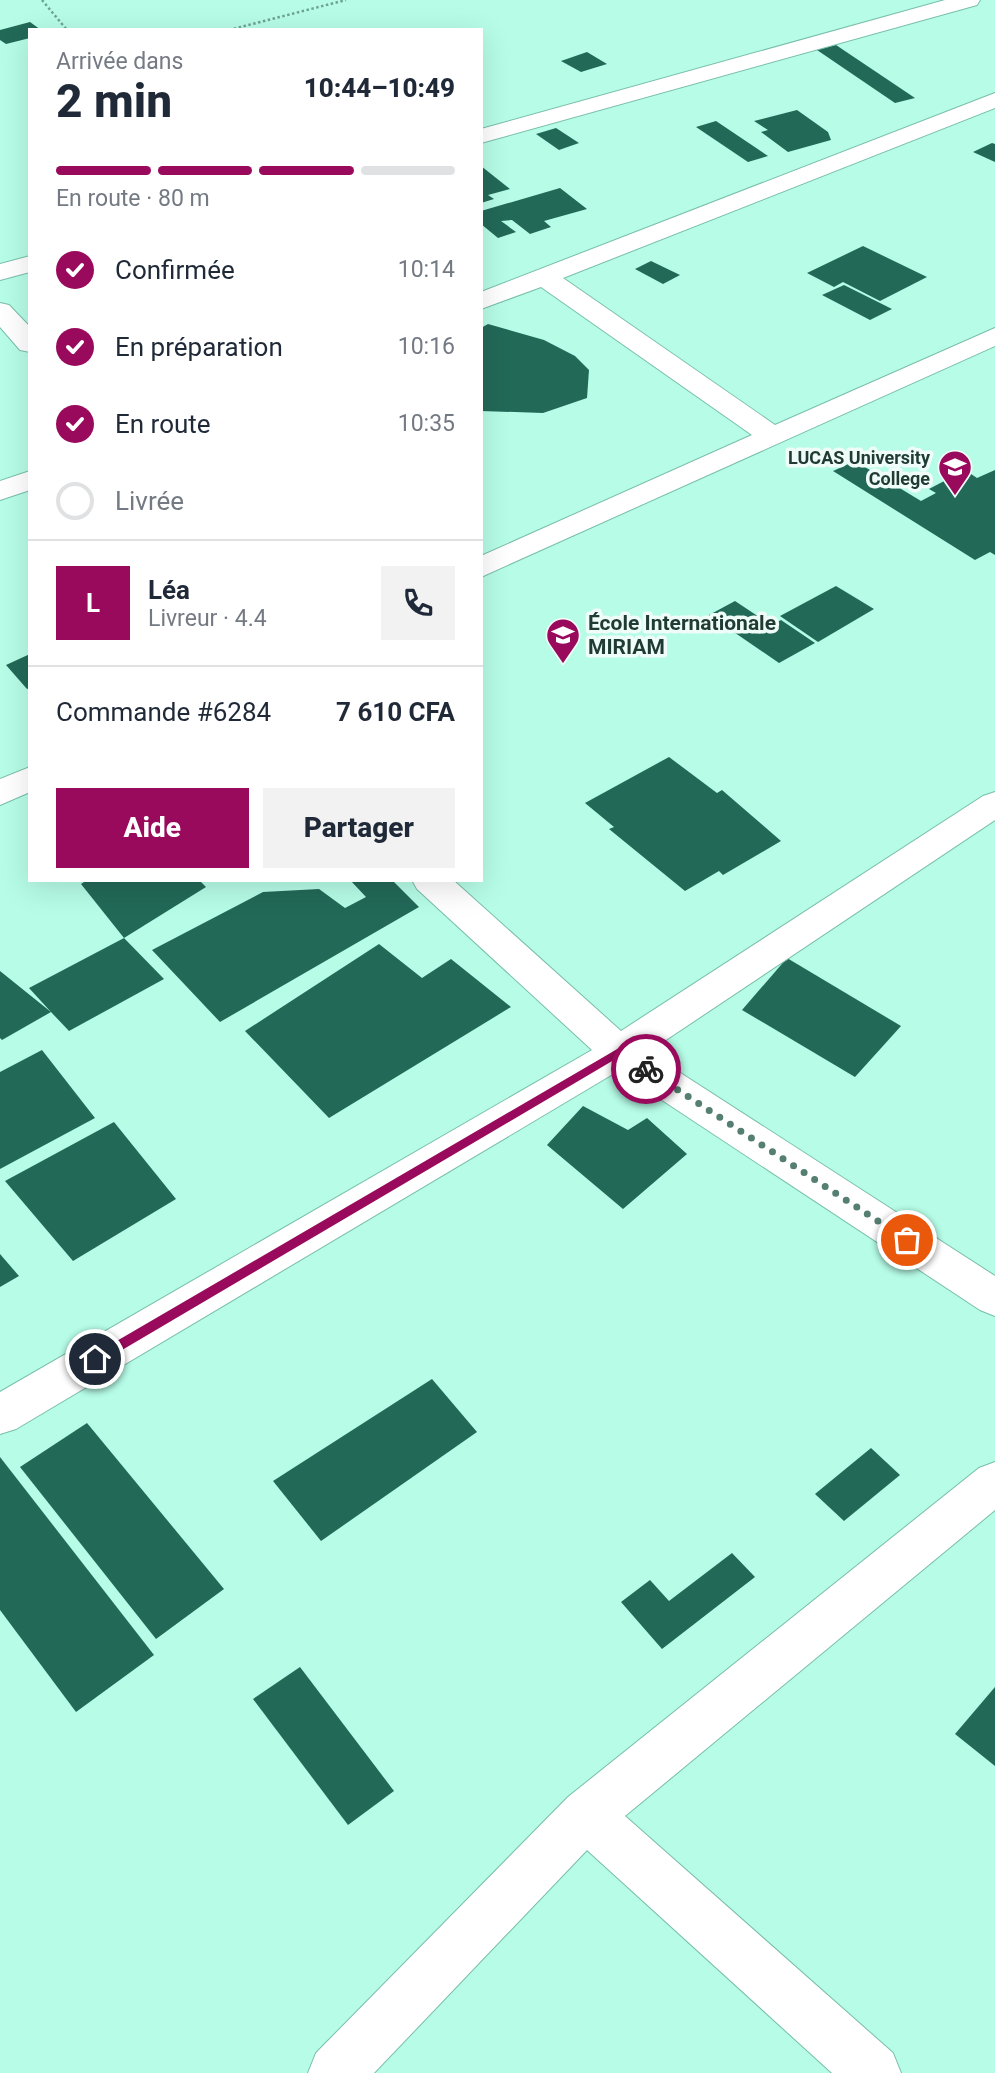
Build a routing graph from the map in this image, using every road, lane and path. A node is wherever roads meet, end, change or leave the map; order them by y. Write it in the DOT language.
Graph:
graph roads {
  1 [pos="42,0"];
  2 [pos="346,0"];
  3 [pos="901,0"];
  4 [pos="969,0"];
  5 [pos="923,14"];
  6 [pos="65,28"];
  7 [pos="237,28"];
  8 [pos="995,100"];
  9 [pos="483,135"];
  10 [pos="28,265"];
  11 [pos="0,272"];
  12 [pos="543,276"];
  13 [pos="483,300"];
  14 [pos="0,311"];
  15 [pos="995,336"];
  16 [pos="28,342"];
  17 [pos="771,435"];
  18 [pos="28,481"];
  19 [pos="0,491"];
  20 [pos="483,567"];
  21 [pos="28,779"];
  22 [pos="0,793"];
  23 [pos="995,804"];
  24 [pos="432,882"];
  25 [pos="619,1052"];
  26 [pos="995,1298"];
  27 [pos="0,1415"];
  28 [pos="995,1482"];
  29 [pos="586,1815"];
  30 [pos="336,2073"];
  31 [pos="873,2073"];
  1 -- 6 [label="path"];
  2 -- 7 [label="path"];
  3 -- 5 [label="street"];
  4 -- 5 [label="street"];
  5 -- 9 [label="street"];
  8 -- 12 [label="street"];
  10 -- 11 [label="street"];
  12 -- 13 [label="street"];
  12 -- 17 [label="street"];
  14 -- 16 [label="street"];
  15 -- 17 [label="street"];
  17 -- 20 [label="street"];
  18 -- 19 [label="street"];
  21 -- 22 [label="street"];
  23 -- 25 [label="street"];
  24 -- 25 [label="street"];
  25 -- 26 [label="street"];
  25 -- 27 [label="street"];
  28 -- 29 [label="street"];
  29 -- 30 [label="street"];
  29 -- 31 [label="street"];
}
